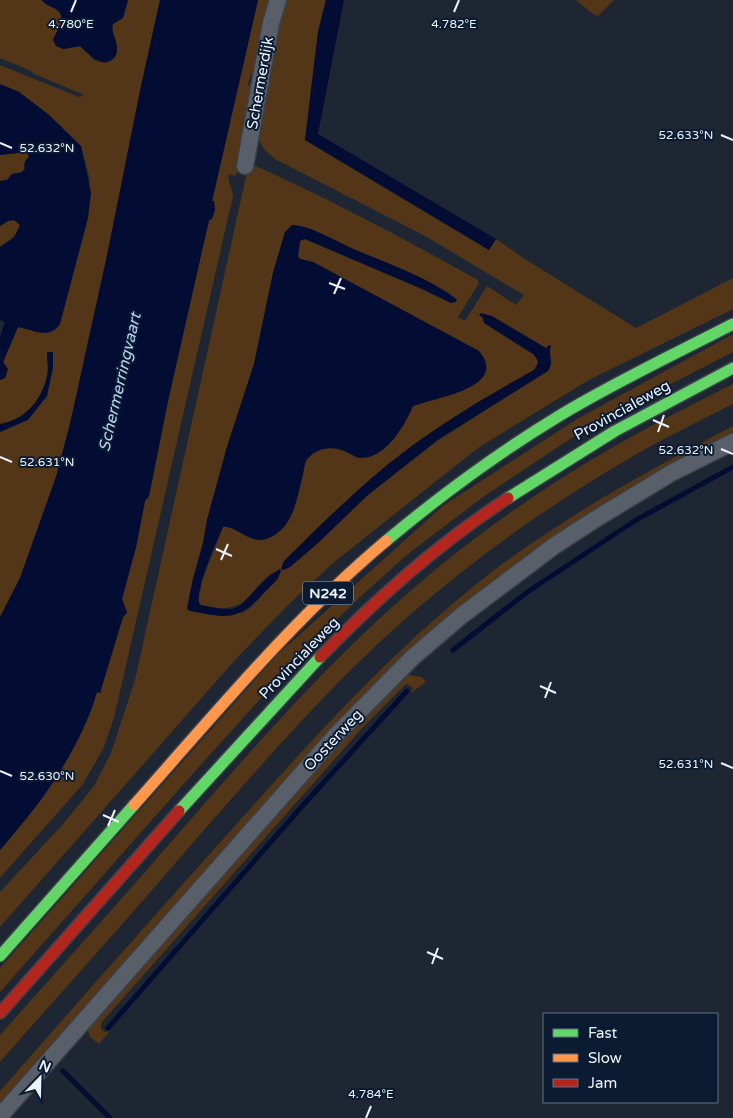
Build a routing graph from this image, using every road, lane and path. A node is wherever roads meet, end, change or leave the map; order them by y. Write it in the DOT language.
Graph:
graph roads {
  1 [pos="278,0"];
  2 [pos="245,166"];
  3 [pos="733,324"];
  4 [pos="733,368"];
  5 [pos="733,442"];
  6 [pos="0,956"];
  7 [pos="0,1013"];
  8 [pos="0,1116"];
  1 -- 2 [label="street, Schermerdijk"];
  3 -- 6 [label="highway, Provincialeweg / N242"];
  4 -- 7 [label="highway, Provincialeweg / N242"];
  5 -- 8 [label="street, Oosterweg"];
}
